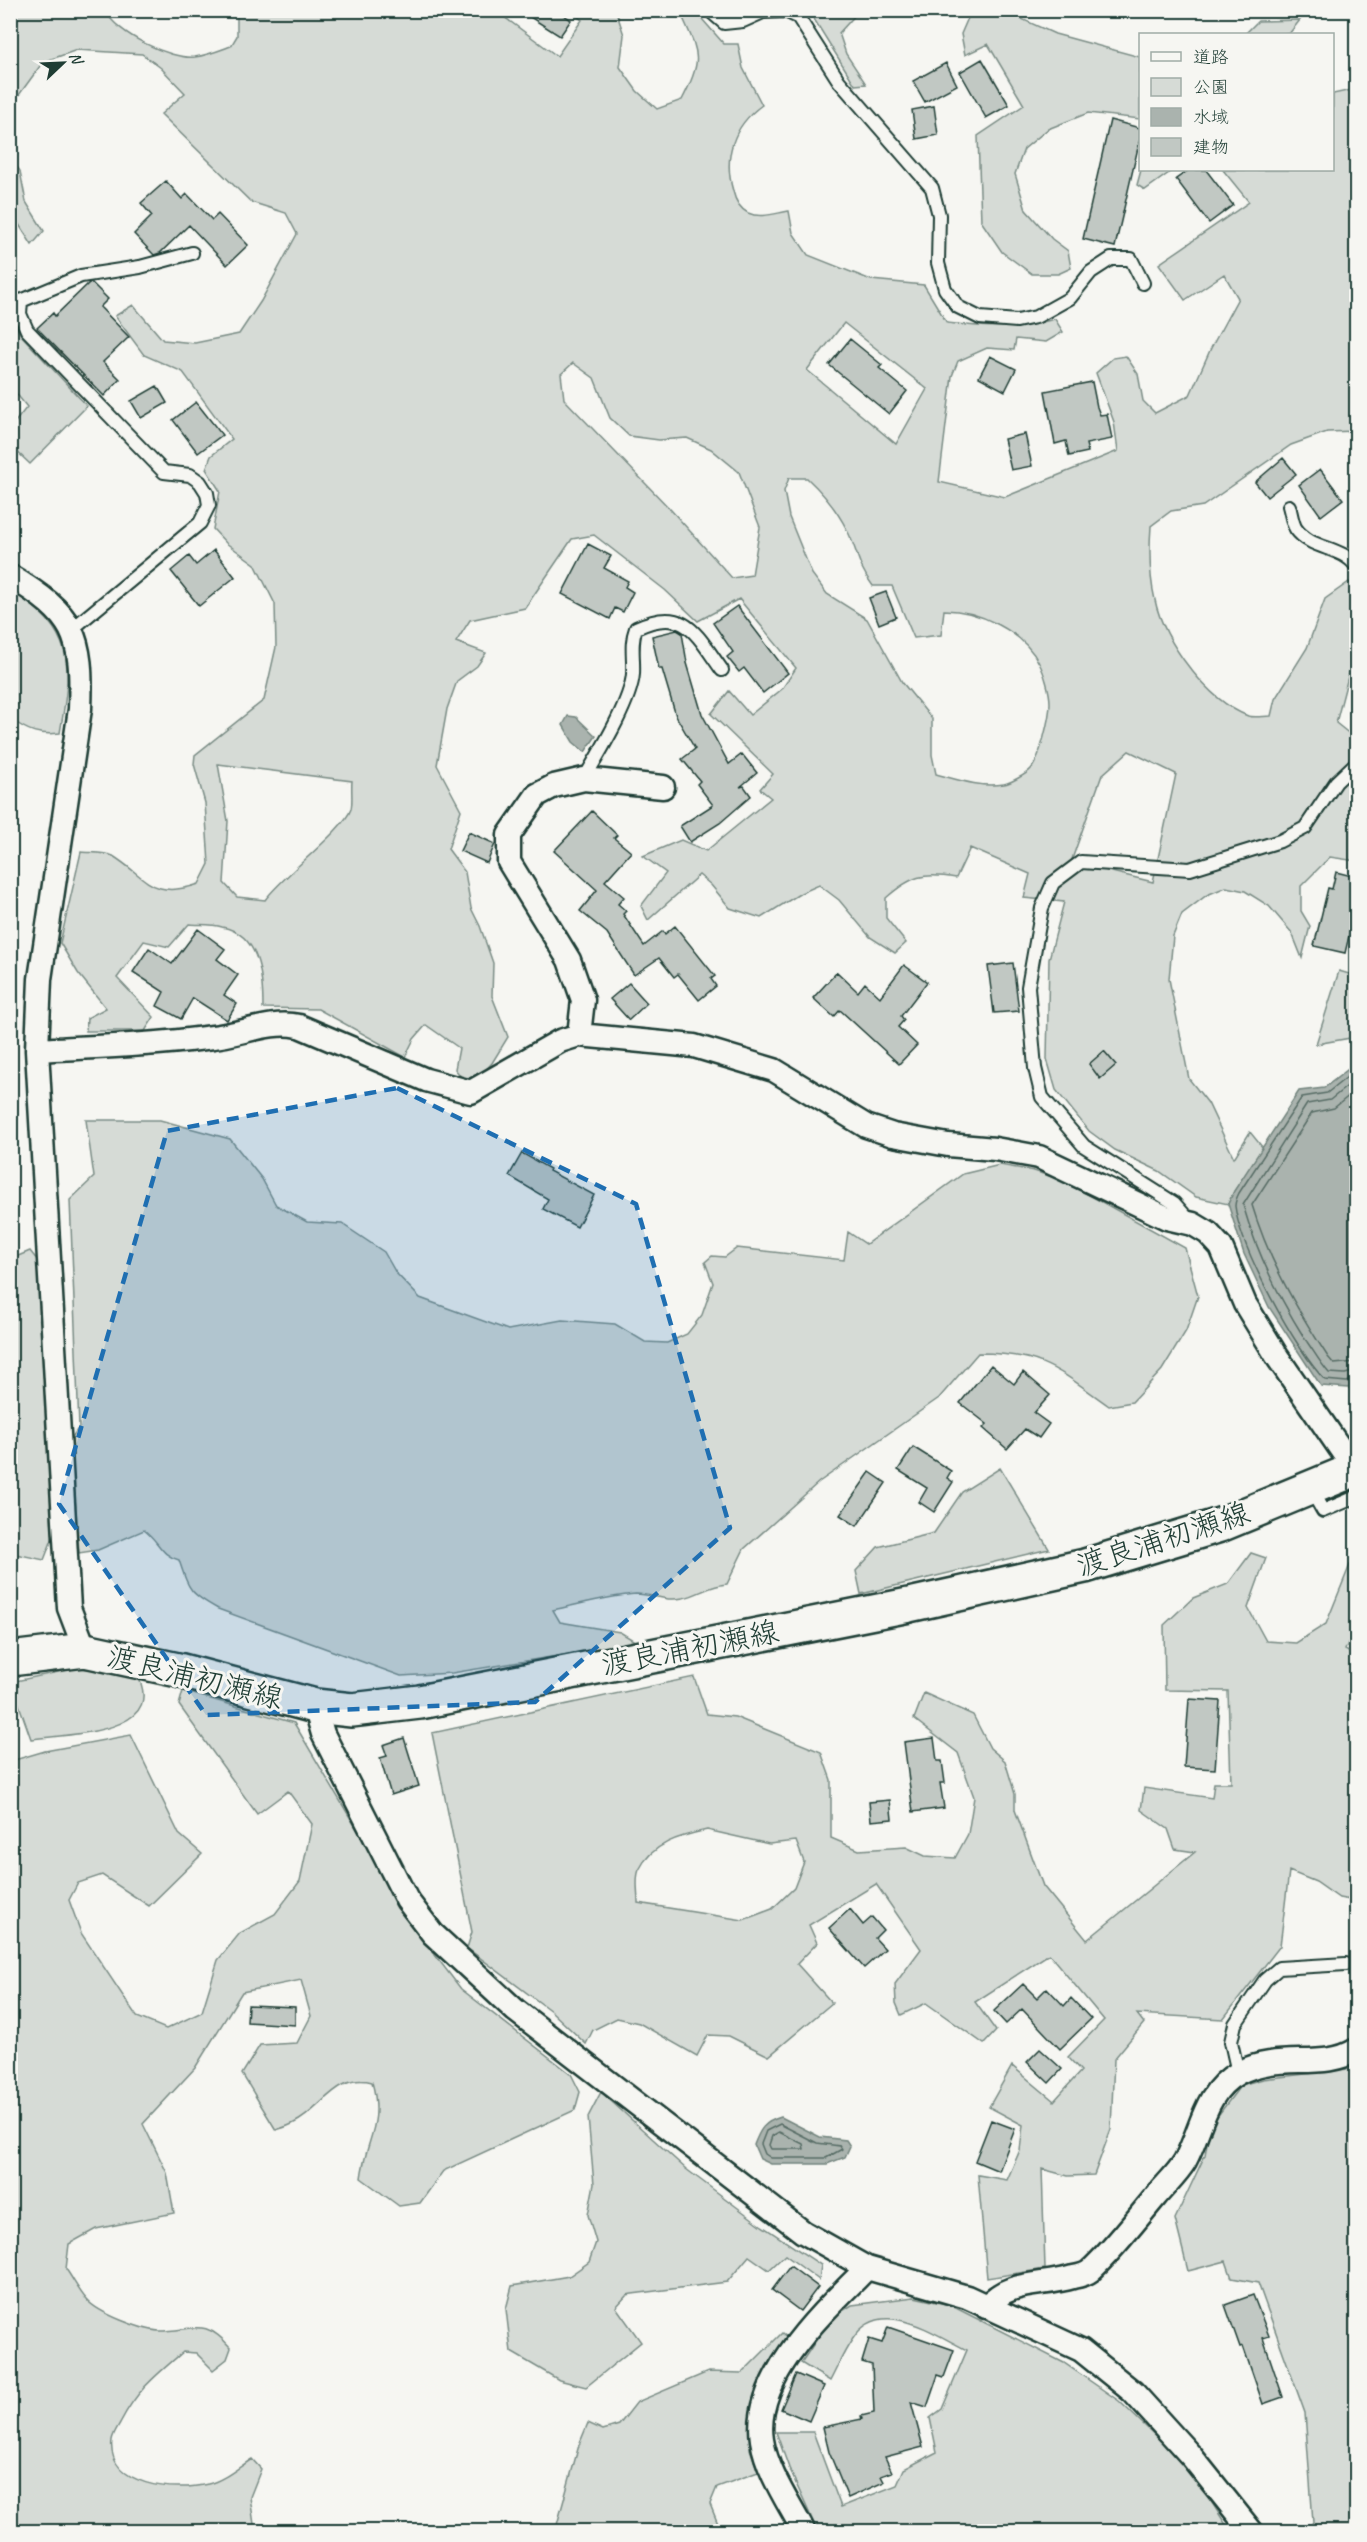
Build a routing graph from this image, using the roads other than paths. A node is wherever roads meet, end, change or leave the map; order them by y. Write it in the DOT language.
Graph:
graph roads {
  1 [pos="709,10"];
  2 [pos="192,253"];
  3 [pos="1143,283"];
  4 [pos="16,300"];
  5 [pos="1289,506"];
  6 [pos="1356,566"];
  7 [pos="10,576"];
  8 [pos="71,630"];
  9 [pos="722,670"];
  10 [pos="1356,763"];
  11 [pos="584,780"];
  12 [pos="663,787"];
  13 [pos="579,1035"];
  14 [pos="37,1050"];
  15 [pos="1193,1224"];
  16 [pos="1354,1469"];
  17 [pos="86,1650"];
  18 [pos="10,1659"];
  19 [pos="315,1706"];
  20 [pos="1346,1964"];
  21 [pos="1356,2050"];
  22 [pos="1238,2073"];
  23 [pos="867,2268"];
  24 [pos="986,2307"];
  25 [pos="804,2532"];
  26 [pos="1251,2532"];
  1 -- 3 [label="lane"];
  2 -- 4 [label="lane"];
  4 -- 8 [label="lane"];
  5 -- 6 [label="lane"];
  7 -- 8 [label="street"];
  8 -- 14 [label="street"];
  9 -- 11 [label="lane"];
  10 -- 15 [label="lane"];
  11 -- 12 [label="street"];
  11 -- 13 [label="street"];
  13 -- 14 [label="street"];
  13 -- 15 [label="street"];
  14 -- 17 [label="street"];
  15 -- 16 [label="street"];
  16 -- 19 [label="main road, 渡良浦初瀬線"];
  17 -- 18 [label="main road, 渡良浦初瀬線"];
  17 -- 19 [label="main road, 渡良浦初瀬線"];
  19 -- 23 [label="street"];
  20 -- 22 [label="lane"];
  21 -- 22 [label="street"];
  22 -- 24 [label="street"];
  23 -- 24 [label="street"];
  23 -- 25 [label="street"];
  24 -- 26 [label="street"];
}
